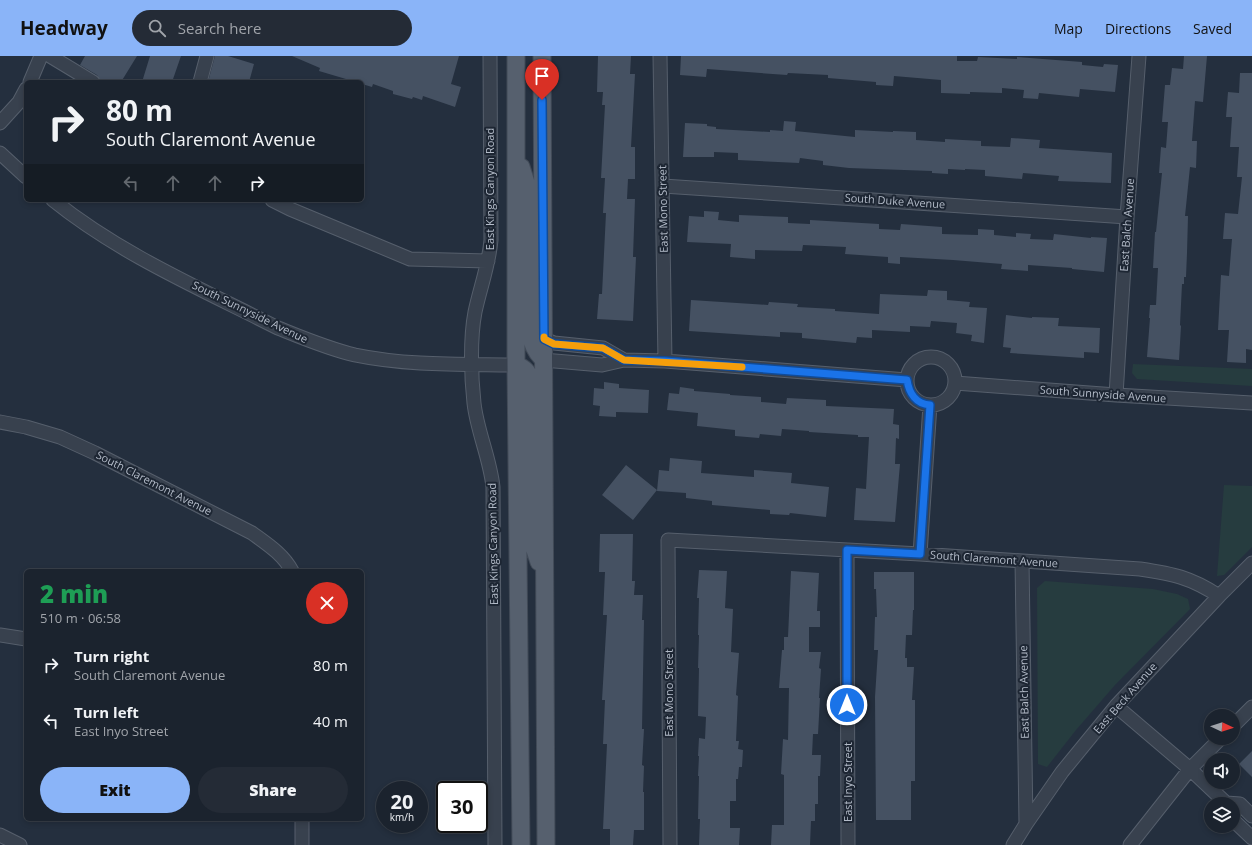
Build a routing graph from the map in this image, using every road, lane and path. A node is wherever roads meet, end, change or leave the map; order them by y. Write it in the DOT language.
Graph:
graph roads {
  1 [pos="41,56"];
  2 [pos="50,56"];
  3 [pos="207,56"];
  4 [pos="490,56"];
  5 [pos="516,56"];
  6 [pos="542,56"];
  7 [pos="660,56"];
  8 [pos="1139,56"];
  9 [pos="31,80"];
  10 [pos="90,80"];
  11 [pos="201,80"];
  12 [pos="24,93"];
  13 [pos="0,123"];
  14 [pos="0,153"];
  15 [pos="516,154"];
  16 [pos="24,175"];
  17 [pos="663,186"];
  18 [pos="56,202"];
  19 [pos="276,202"];
  20 [pos="1127,217"];
  21 [pos="488,261"];
  22 [pos="544,339"];
  23 [pos="543,360"];
  24 [pos="624,360"];
  25 [pos="665,361"];
  26 [pos="472,364"];
  27 [pos="516,365"];
  28 [pos="907,380"];
  29 [pos="955,383"];
  30 [pos="1116,395"];
  31 [pos="1252,403"];
  32 [pos="930,405"];
  33 [pos="0,422"];
  34 [pos="668,540"];
  35 [pos="847,550"];
  36 [pos="920,554"];
  37 [pos="1022,561"];
  38 [pos="1252,563"];
  39 [pos="291,569"];
  40 [pos="544,578"];
  41 [pos="1219,596"];
  42 [pos="0,635"];
  43 [pos="24,639"];
  44 [pos="1116,706"];
  45 [pos="1252,707"];
  46 [pos="1240,719"];
  47 [pos="1214,745"];
  48 [pos="1190,769"];
  49 [pos="1220,797"];
  50 [pos="1240,804"];
  51 [pos="1252,816"];
  52 [pos="302,821"];
  53 [pos="1026,824"];
  54 [pos="1240,827"];
  55 [pos="0,835"];
  56 [pos="1252,838"];
  57 [pos="20,845"];
  58 [pos="302,845"];
  59 [pos="495,845"];
  60 [pos="521,845"];
  61 [pos="546,845"];
  62 [pos="670,845"];
  63 [pos="848,845"];
  64 [pos="1013,845"];
  65 [pos="1130,845"];
  1 -- 9 [label="street"];
  2 -- 10 [label="street"];
  3 -- 11 [label="street"];
  4 -- 21 [label="street, East Kings Canyon Road"];
  5 -- 15 [label="main road"];
  6 -- 22 [label="main road"];
  7 -- 17 [label="street, East Mono Street"];
  8 -- 20 [label="street, East Balch Avenue"];
  12 -- 13 [label="street"];
  14 -- 16 [label="street"];
  15 -- 23 [label="main road"];
  15 -- 27 [label="main road"];
  17 -- 20 [label="street, South Duke Avenue"];
  17 -- 25 [label="street, East Mono Street"];
  18 -- 26 [label="street, South Sunnyside Avenue"];
  19 -- 21 [label="street"];
  20 -- 30 [label="street, East Balch Avenue"];
  21 -- 26 [label="street, East Kings Canyon Road"];
  22 -- 23 [label="main road"];
  22 -- 24 [label="street"];
  23 -- 24 [label="street"];
  23 -- 40 [label="main road"];
  24 -- 25 [label="street"];
  25 -- 28 [label="street"];
  26 -- 27 [label="street, South Sunnyside Avenue"];
  26 -- 59 [label="street, East Kings Canyon Road"];
  27 -- 40 [label="main road"];
  27 -- 60 [label="main road"];
  28 -- 29 [label="street"];
  28 -- 32 [label="street"];
  29 -- 30 [label="street, South Sunnyside Avenue"];
  29 -- 32 [label="street"];
  30 -- 31 [label="street, South Sunnyside Avenue"];
  32 -- 36 [label="street"];
  33 -- 39 [label="street, South Claremont Avenue"];
  34 -- 35 [label="street, South Claremont Avenue"];
  34 -- 62 [label="street, East Mono Street"];
  35 -- 36 [label="street, South Claremont Avenue"];
  35 -- 63 [label="street, East Inyo Street"];
  36 -- 37 [label="street, South Claremont Avenue"];
  37 -- 41 [label="street, South Claremont Avenue"];
  37 -- 53 [label="street, East Balch Avenue"];
  38 -- 41 [label="street, East Beck Avenue"];
  40 -- 61 [label="main road"];
  41 -- 44 [label="street, East Beck Avenue"];
  42 -- 43 [label="street"];
  44 -- 48 [label="street"];
  44 -- 53 [label="street, East Beck Avenue"];
  45 -- 46 [label="street"];
  47 -- 48 [label="street"];
  48 -- 49 [label="street"];
  48 -- 65 [label="street"];
  50 -- 51 [label="street"];
  52 -- 58 [label="street"];
  53 -- 64 [label="street, East Beck Avenue"];
  54 -- 56 [label="street"];
  55 -- 57 [label="street"];
}
